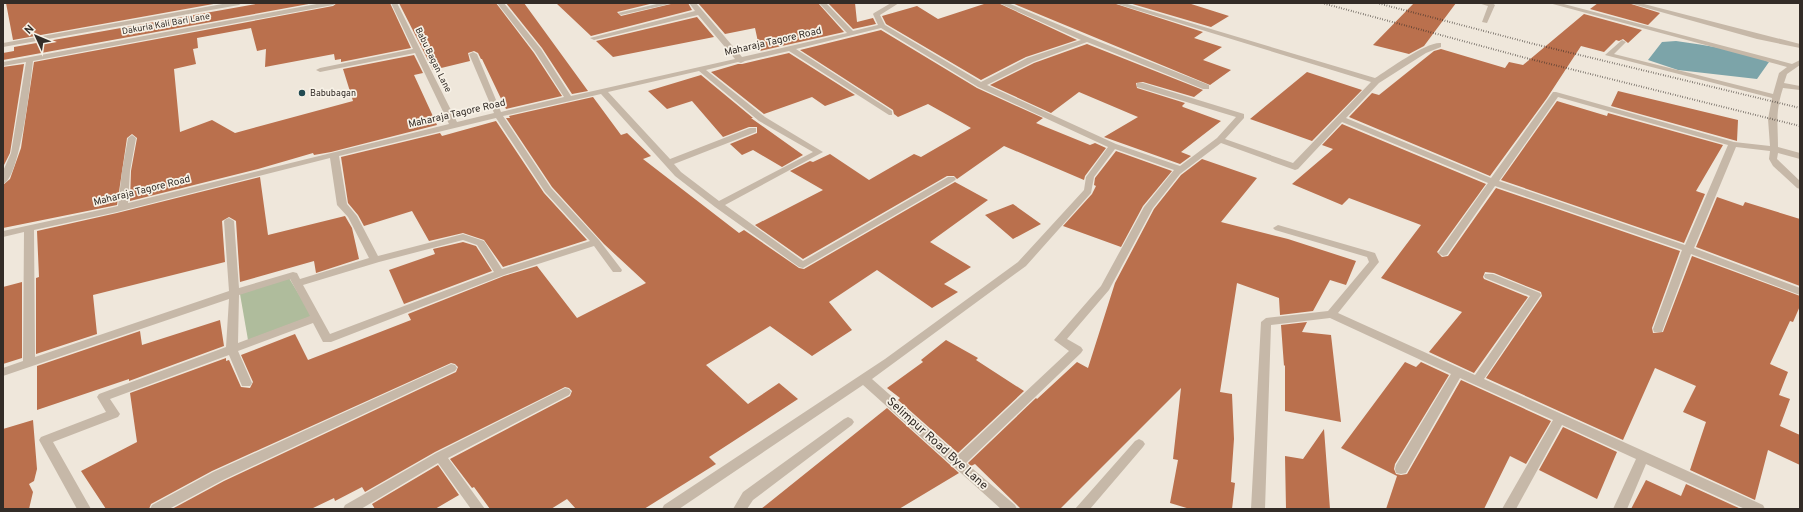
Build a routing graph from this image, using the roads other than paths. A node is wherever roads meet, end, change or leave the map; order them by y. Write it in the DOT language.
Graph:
graph roads {
  1 [pos="239,3"];
  2 [pos="333,3"];
  3 [pos="394,3"];
  4 [pos="500,3"];
  5 [pos="672,3"];
  6 [pos="692,3"];
  7 [pos="822,3"];
  8 [pos="896,3"];
  9 [pos="1002,3"];
  10 [pos="1117,3"];
  11 [pos="1481,3"];
  12 [pos="1552,3"];
  13 [pos="1632,3"];
  14 [pos="700,12"];
  15 [pos="621,13"];
  16 [pos="1485,22"];
  17 [pos="882,26"];
  18 [pos="852,34"];
  19 [pos="594,38"];
  20 [pos="1087,40"];
  21 [pos="1622,42"];
  22 [pos="3,44"];
  23 [pos="1438,45"];
  24 [pos="1800,46"];
  25 [pos="791,49"];
  26 [pos="417,50"];
  27 [pos="473,54"];
  28 [pos="30,59"];
  29 [pos="741,60"];
  30 [pos="3,64"];
  31 [pos="1797,64"];
  32 [pos="320,70"];
  33 [pos="701,70"];
  34 [pos="1376,81"];
  35 [pos="981,85"];
  36 [pos="1140,85"];
  37 [pos="1781,85"];
  38 [pos="1206,87"];
  39 [pos="1800,88"];
  40 [pos="604,92"];
  41 [pos="1776,96"];
  42 [pos="569,99"];
  43 [pos="889,114"];
  44 [pos="499,116"];
  45 [pos="1341,119"];
  46 [pos="454,125"];
  47 [pos="753,130"];
  48 [pos="132,138"];
  49 [pos="1220,140"];
  50 [pos="1732,144"];
  51 [pos="1113,146"];
  52 [pos="1775,149"];
  53 [pos="334,155"];
  54 [pos="1800,156"];
  55 [pos="668,163"];
  56 [pos="1180,169"];
  57 [pos="951,179"];
  58 [pos="3,181"];
  59 [pos="1492,182"];
  60 [pos="1800,186"];
  61 [pos="718,205"];
  62 [pos="123,207"];
  63 [pos="229,221"];
  64 [pos="29,228"];
  65 [pos="1278,228"];
  66 [pos="3,234"];
  67 [pos="596,242"];
  68 [pos="1688,249"];
  69 [pos="1443,253"];
  70 [pos="375,260"];
  71 [pos="618,270"];
  72 [pos="500,273"];
  73 [pos="1489,276"];
  74 [pos="297,283"];
  75 [pos="1800,292"];
  76 [pos="234,293"];
  77 [pos="1331,314"];
  78 [pos="316,318"];
  79 [pos="1658,329"];
  80 [pos="232,349"];
  81 [pos="29,363"];
  82 [pos="451,368"];
  83 [pos="3,372"];
  84 [pos="1458,372"];
  85 [pos="864,379"];
  86 [pos="1476,380"];
  87 [pos="246,383"];
  88 [pos="566,392"];
  89 [pos="1560,418"];
  90 [pos="848,422"];
  91 [pos="1139,444"];
  92 [pos="440,456"];
  93 [pos="1643,456"];
  94 [pos="958,462"];
  95 [pos="1402,469"];
  96 [pos="84,509"];
  97 [pos="157,509"];
  98 [pos="350,509"];
  99 [pos="478,509"];
  100 [pos="669,509"];
  101 [pos="740,509"];
  102 [pos="1010,509"];
  103 [pos="1082,509"];
  104 [pos="1258,509"];
  105 [pos="1509,509"];
  106 [pos="1620,509"];
  107 [pos="1758,509"];
  1 -- 22 [label="street"];
  2 -- 28 [label="street, Dakuria Kali Bari Lane"];
  3 -- 26 [label="street, Babu Bagan Lane"];
  4 -- 42 [label="street"];
  5 -- 15 [label="street"];
  6 -- 14 [label="street"];
  7 -- 18 [label="street"];
  8 -- 17 [label="street"];
  9 -- 20 [label="street"];
  10 -- 34 [label="street"];
  11 -- 16 [label="street"];
  12 -- 31 [label="street"];
  13 -- 24 [label="street"];
  14 -- 19 [label="street"];
  14 -- 29 [label="street"];
  17 -- 18 [label="street, Maharaja Tagore Road"];
  17 -- 35 [label="street"];
  18 -- 25 [label="street, Maharaja Tagore Road"];
  20 -- 35 [label="street"];
  20 -- 38 [label="street"];
  21 -- 41 [label="street"];
  23 -- 34 [label="street"];
  25 -- 29 [label="street, Maharaja Tagore Road"];
  25 -- 43 [label="street"];
  26 -- 32 [label="street"];
  26 -- 46 [label="street, Babu Bagan Lane"];
  27 -- 44 [label="street"];
  28 -- 30 [label="street, Dakuria Kali Bari Lane"];
  28 -- 58 [label="street"];
  29 -- 33 [label="street, Maharaja Tagore Road"];
  31 -- 37 [label="street"];
  33 -- 40 [label="street, Maharaja Tagore Road"];
  33 -- 61 [label="street"];
  34 -- 45 [label="street"];
  35 -- 51 [label="street"];
  36 -- 49 [label="street"];
  37 -- 39 [label="street"];
  37 -- 41 [label="street"];
  40 -- 42 [label="street, Maharaja Tagore Road"];
  40 -- 55 [label="street"];
  41 -- 52 [label="street"];
  42 -- 44 [label="street, Maharaja Tagore Road"];
  44 -- 46 [label="street, Maharaja Tagore Road"];
  44 -- 67 [label="street"];
  45 -- 49 [label="street"];
  45 -- 59 [label="street"];
  46 -- 53 [label="street, Maharaja Tagore Road"];
  47 -- 55 [label="street"];
  48 -- 62 [label="street"];
  49 -- 56 [label="street"];
  50 -- 52 [label="street"];
  50 -- 59 [label="street"];
  50 -- 68 [label="street"];
  51 -- 56 [label="street"];
  51 -- 85 [label="street"];
  52 -- 54 [label="street"];
  52 -- 60 [label="street"];
  53 -- 62 [label="street, Maharaja Tagore Road"];
  53 -- 70 [label="street"];
  55 -- 61 [label="street"];
  56 -- 94 [label="street"];
  57 -- 61 [label="street"];
  59 -- 68 [label="street"];
  59 -- 69 [label="street"];
  62 -- 64 [label="street, Maharaja Tagore Road"];
  63 -- 76 [label="street"];
  64 -- 66 [label="street, Maharaja Tagore Road"];
  64 -- 81 [label="street"];
  65 -- 77 [label="street"];
  67 -- 71 [label="street"];
  67 -- 72 [label="street"];
  68 -- 75 [label="street"];
  68 -- 79 [label="street"];
  70 -- 72 [label="street"];
  70 -- 74 [label="street"];
  72 -- 78 [label="street"];
  73 -- 86 [label="street"];
  74 -- 76 [label="street"];
  74 -- 78 [label="street"];
  76 -- 80 [label="street"];
  76 -- 81 [label="street"];
  77 -- 84 [label="street"];
  77 -- 104 [label="street"];
  78 -- 80 [label="street"];
  80 -- 87 [label="street"];
  80 -- 96 [label="street"];
  81 -- 83 [label="street"];
  82 -- 97 [label="street"];
  84 -- 86 [label="street"];
  84 -- 95 [label="street"];
  85 -- 94 [label="street, Selimpur Road Bye Lane"];
  85 -- 100 [label="street"];
  86 -- 89 [label="street"];
  88 -- 92 [label="street"];
  89 -- 93 [label="street"];
  89 -- 105 [label="street"];
  90 -- 101 [label="street"];
  91 -- 103 [label="street"];
  92 -- 98 [label="street"];
  92 -- 99 [label="street"];
  93 -- 106 [label="street"];
  93 -- 107 [label="street"];
  94 -- 102 [label="street, Selimpur Road Bye Lane"];
}
